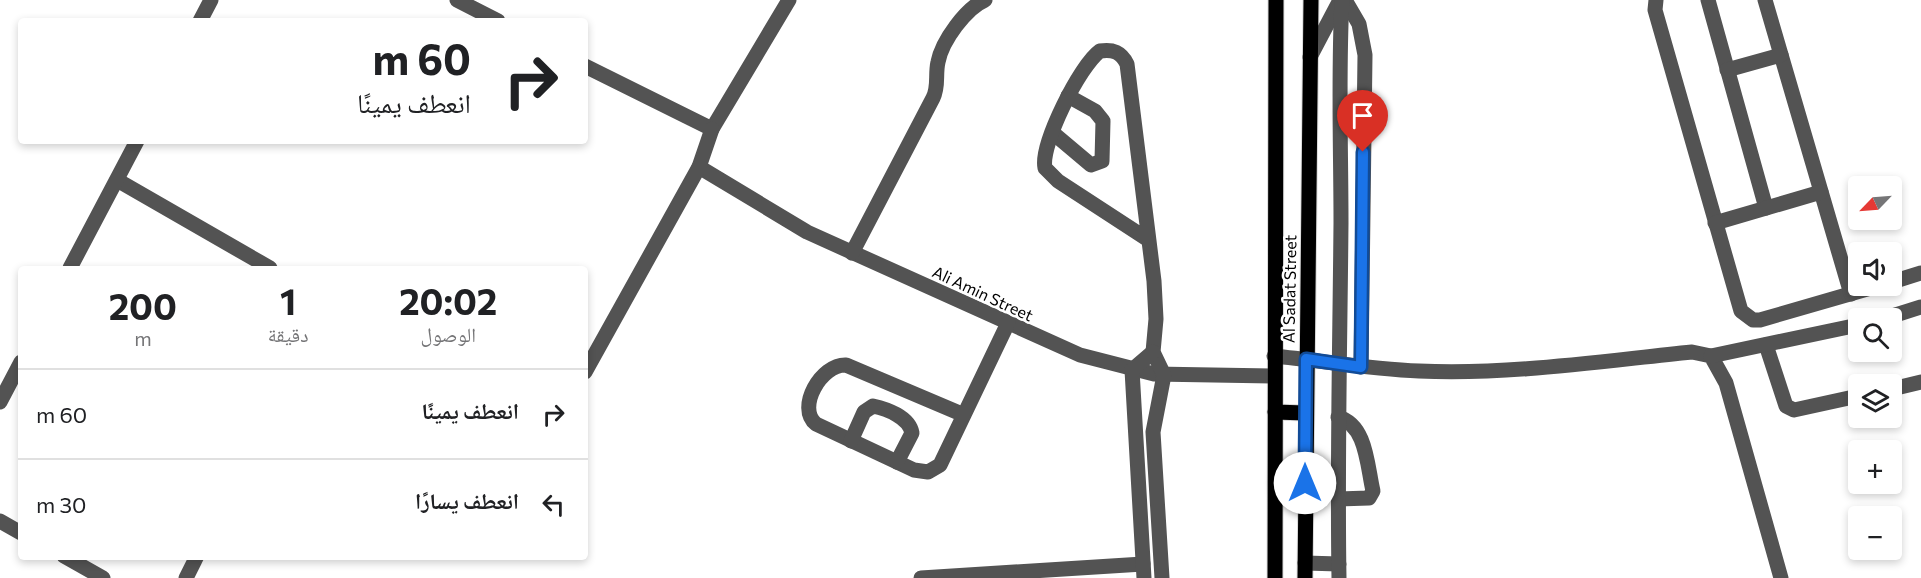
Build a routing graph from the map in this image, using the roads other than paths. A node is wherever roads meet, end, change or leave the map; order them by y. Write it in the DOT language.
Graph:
graph roads {
  1 [pos="211,0"];
  2 [pos="457,0"];
  3 [pos="789,0"];
  4 [pos="985,0"];
  5 [pos="1276,0"];
  6 [pos="1311,0"];
  7 [pos="1343,0"];
  8 [pos="1656,0"];
  9 [pos="1708,0"];
  10 [pos="1764,0"];
  11 [pos="202,18"];
  12 [pos="492,18"];
  13 [pos="1780,55"];
  14 [pos="1310,57"];
  15 [pos="588,67"];
  16 [pos="1727,70"];
  17 [pos="1068,96"];
  18 [pos="712,129"];
  19 [pos="1053,133"];
  20 [pos="135,144"];
  21 [pos="699,168"];
  22 [pos="117,180"];
  23 [pos="1821,192"];
  24 [pos="1766,208"];
  25 [pos="1715,224"];
  26 [pos="1147,239"];
  27 [pos="852,253"];
  28 [pos="71,266"];
  29 [pos="267,266"];
  30 [pos="1921,273"];
  31 [pos="1902,279"];
  32 [pos="1848,284"];
  33 [pos="1848,295"];
  34 [pos="1921,307"];
  35 [pos="1902,313"];
  36 [pos="1008,323"];
  37 [pos="1848,327"];
  38 [pos="1766,345"];
  39 [pos="1153,352"];
  40 [pos="1274,356"];
  41 [pos="1711,356"];
  42 [pos="1306,359"];
  43 [pos="1339,364"];
  44 [pos="588,367"];
  45 [pos="1361,367"];
  46 [pos="18,368"];
  47 [pos="1131,370"];
  48 [pos="1164,375"];
  49 [pos="1274,376"];
  50 [pos="1921,382"];
  51 [pos="1902,387"];
  52 [pos="1848,398"];
  53 [pos="0,402"];
  54 [pos="1275,412"];
  55 [pos="1305,413"];
  56 [pos="964,415"];
  57 [pos="1338,417"];
  58 [pos="851,441"];
  59 [pos="897,462"];
  60 [pos="1338,499"];
  61 [pos="0,521"];
  62 [pos="18,530"];
  63 [pos="70,560"];
  64 [pos="195,560"];
  65 [pos="1305,570"];
  66 [pos="1144,571"];
  67 [pos="1339,571"];
  68 [pos="97,577"];
  69 [pos="186,578"];
  70 [pos="921,578"];
  71 [pos="1162,578"];
  72 [pos="1275,578"];
  73 [pos="1781,578"];
  1 -- 11 [label="street"];
  2 -- 12 [label="street"];
  3 -- 18 [label="street"];
  4 -- 27 [label="street"];
  5 -- 40 [label="main road, Al Sadat Street"];
  6 -- 14 [label="main road, Al Sadat Street"];
  7 -- 14 [label="street"];
  7 -- 43 [label="street"];
  7 -- 45 [label="street"];
  8 -- 25 [label="street"];
  9 -- 16 [label="street"];
  10 -- 13 [label="street"];
  13 -- 16 [label="street"];
  13 -- 23 [label="street"];
  14 -- 42 [label="main road, Al Sadat Street"];
  15 -- 18 [label="street"];
  16 -- 24 [label="street"];
  17 -- 19 [label="street"];
  17 -- 19 [label="street"];
  17 -- 26 [label="street"];
  18 -- 21 [label="street"];
  19 -- 26 [label="street"];
  20 -- 22 [label="street"];
  21 -- 27 [label="street, Ali Amin Street"];
  21 -- 44 [label="street"];
  22 -- 28 [label="street"];
  22 -- 29 [label="street"];
  23 -- 24 [label="street"];
  23 -- 32 [label="street"];
  24 -- 25 [label="street"];
  25 -- 33 [label="street"];
  26 -- 39 [label="street"];
  27 -- 36 [label="street, Ali Amin Street"];
  30 -- 31 [label="street"];
  34 -- 35 [label="street"];
  36 -- 47 [label="street, Ali Amin Street"];
  36 -- 56 [label="street"];
  37 -- 38 [label="street"];
  38 -- 41 [label="street"];
  38 -- 52 [label="street"];
  39 -- 47 [label="street"];
  39 -- 48 [label="street"];
  40 -- 42 [label="street"];
  40 -- 49 [label="main road, Al Sadat Street"];
  41 -- 45 [label="street"];
  41 -- 73 [label="street"];
  42 -- 43 [label="street"];
  42 -- 55 [label="main road, Al Sadat Street"];
  43 -- 45 [label="street"];
  43 -- 57 [label="street"];
  46 -- 53 [label="street"];
  47 -- 48 [label="street, Ali Amin Street"];
  47 -- 66 [label="street"];
  48 -- 49 [label="street, Ali Amin Street"];
  48 -- 71 [label="street"];
  49 -- 54 [label="main road, Al Sadat Street"];
  50 -- 51 [label="street"];
  54 -- 55 [label="main road"];
  54 -- 72 [label="main road, Al Sadat Street"];
  55 -- 65 [label="main road, Al Sadat Street"];
  56 -- 58 [label="street"];
  56 -- 59 [label="street"];
  57 -- 60 [label="street"];
  57 -- 60 [label="street"];
  58 -- 59 [label="street"];
  58 -- 59 [label="street"];
  60 -- 67 [label="street"];
  61 -- 62 [label="street"];
  63 -- 68 [label="street"];
  64 -- 69 [label="street"];
  65 -- 67 [label="street"];
  66 -- 70 [label="street"];
}
